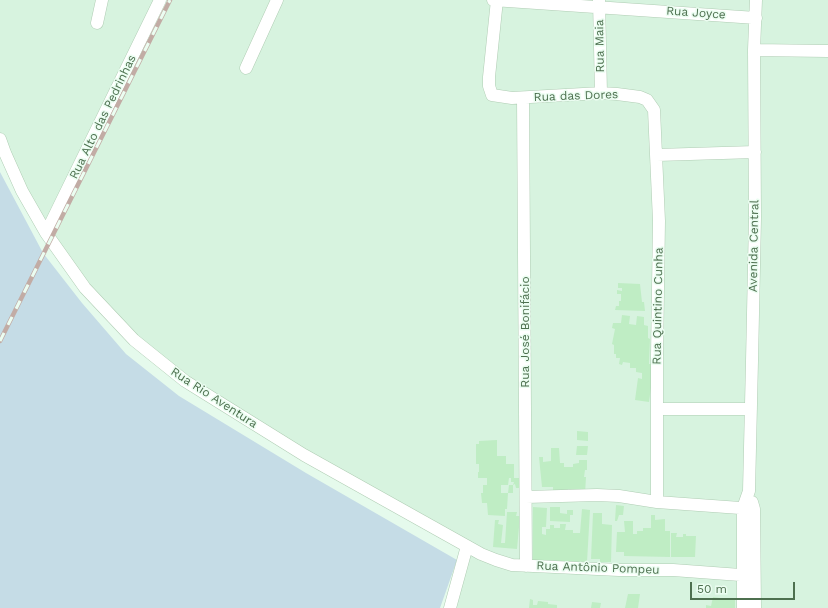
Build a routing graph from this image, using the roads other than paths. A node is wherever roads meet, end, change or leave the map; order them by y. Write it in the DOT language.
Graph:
graph roads {
  1 [pos="102,0"];
  2 [pos="160,0"];
  3 [pos="277,0"];
  4 [pos="495,0"];
  5 [pos="756,0"];
  6 [pos="599,4"];
  7 [pos="756,18"];
  8 [pos="97,22"];
  9 [pos="754,50"];
  10 [pos="828,51"];
  11 [pos="246,68"];
  12 [pos="601,93"];
  13 [pos="523,98"];
  14 [pos="654,110"];
  15 [pos="0,139"];
  16 [pos="755,152"];
  17 [pos="657,155"];
  18 [pos="46,234"];
  19 [pos="658,409"];
  20 [pos="751,409"];
  21 [pos="526,497"];
  22 [pos="657,502"];
  23 [pos="748,508"];
  24 [pos="448,535"];
  25 [pos="467,546"];
  26 [pos="526,566"];
  27 [pos="749,576"];
  28 [pos="450,608"];
  29 [pos="743,608"];
  30 [pos="755,608"];
  1 -- 8 [label="street"];
  2 -- 18 [label="street, Rua Alto das Pedrinhas"];
  3 -- 11 [label="street"];
  4 -- 6 [label="street, Rua Joyce"];
  4 -- 13 [label="street, Rua das Dores"];
  5 -- 7 [label="street, Avenida Central"];
  6 -- 7 [label="street, Rua Joyce"];
  6 -- 12 [label="street, Rua Maia"];
  7 -- 9 [label="street, Avenida Central"];
  9 -- 10 [label="street"];
  9 -- 16 [label="street, Avenida Central"];
  12 -- 13 [label="street, Rua das Dores"];
  12 -- 14 [label="street, Rua das Dores"];
  13 -- 21 [label="street, Rua José Bonifácio"];
  14 -- 17 [label="street, Rua Quintino Cunha"];
  15 -- 18 [label="street, Rua Rio Aventura"];
  16 -- 17 [label="street"];
  16 -- 20 [label="street, Avenida Central"];
  17 -- 19 [label="street, Rua Quintino Cunha"];
  18 -- 24 [label="street, Rua Rio Aventura"];
  19 -- 20 [label="street"];
  19 -- 22 [label="street, Rua Quintino Cunha"];
  20 -- 23 [label="street, Avenida Central"];
  21 -- 22 [label="street"];
  21 -- 26 [label="street, Rua José Bonifácio"];
  22 -- 23 [label="street"];
  23 -- 27 [label="street, Avenida Central"];
  24 -- 25 [label="street, Rua Antônio Pompeu"];
  25 -- 26 [label="street, Rua Antônio Pompeu"];
  25 -- 28 [label="street"];
  26 -- 27 [label="street, Rua Antônio Pompeu"];
  27 -- 29 [label="street, Avenida Central"];
  27 -- 30 [label="street, Avenida Central"];
}
